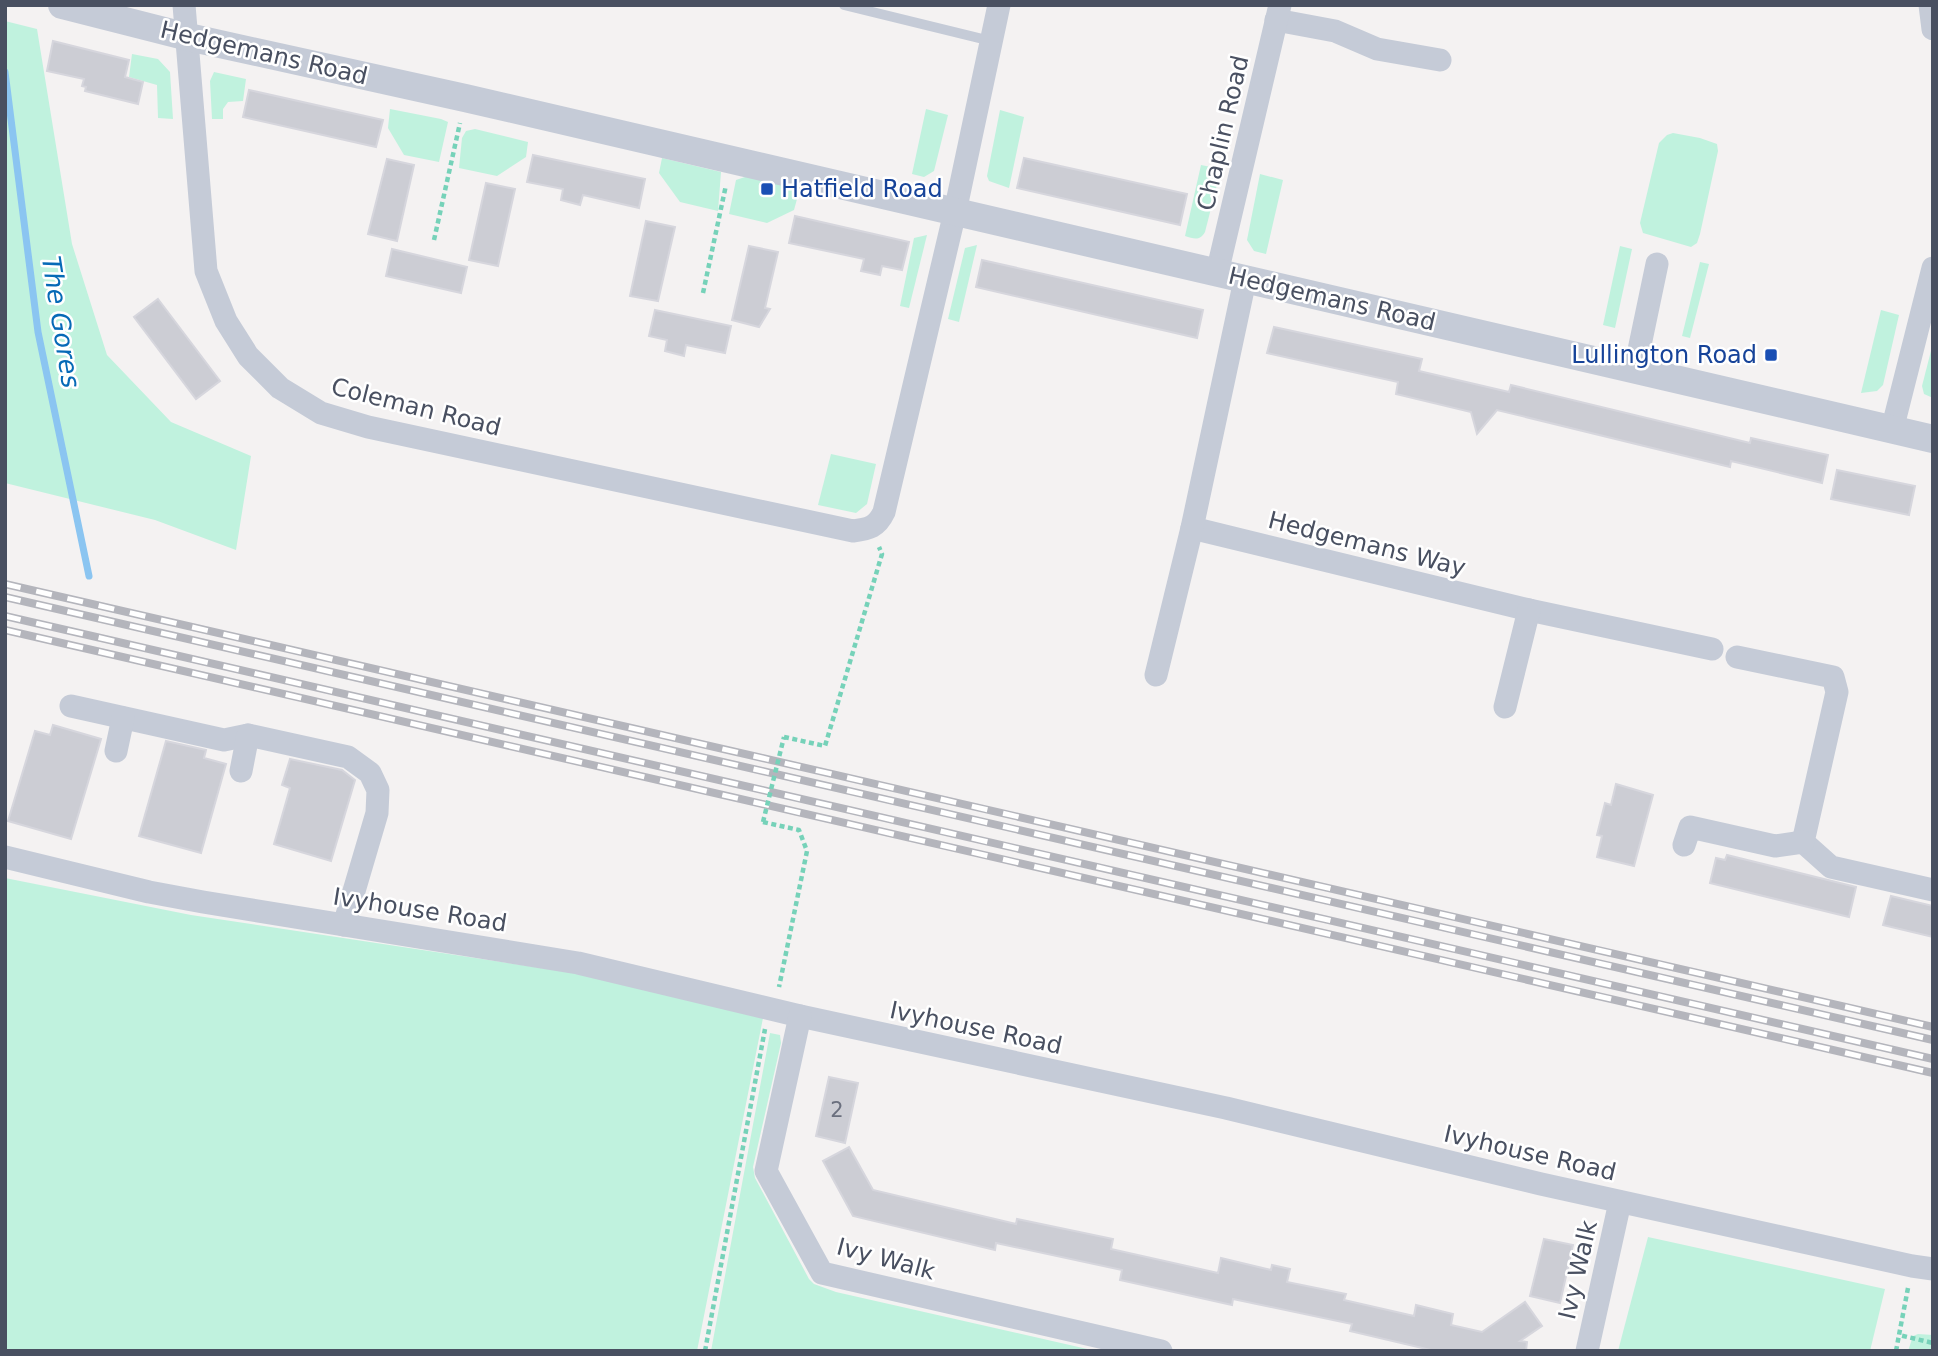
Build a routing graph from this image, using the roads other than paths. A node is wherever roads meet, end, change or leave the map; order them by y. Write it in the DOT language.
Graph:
graph roads {
  1 [pos="62,5"];
  2 [pos="184,5"];
  3 [pos="844,5"];
  4 [pos="999,5"];
  5 [pos="1930,5"];
  6 [pos="1278,13"];
  7 [pos="1933,29"];
  8 [pos="188,37"];
  9 [pos="990,41"];
  10 [pos="1440,60"];
  11 [pos="955,212"];
  12 [pos="1657,264"];
  13 [pos="1933,268"];
  14 [pos="1217,273"];
  15 [pos="1245,280"];
  16 [pos="1634,369"];
  17 [pos="1892,430"];
  18 [pos="1933,439"];
  19 [pos="1192,528"];
  20 [pos="1529,610"];
  21 [pos="1712,649"];
  22 [pos="1737,657"];
  23 [pos="1156,675"];
  24 [pos="71,706"];
  25 [pos="1505,707"];
  26 [pos="123,718"];
  27 [pos="248,735"];
  28 [pos="116,751"];
  29 [pos="241,771"];
  30 [pos="1803,842"];
  31 [pos="1684,845"];
  32 [pos="5,857"];
  33 [pos="1933,890"];
  34 [pos="345,925"];
  35 [pos="800,1016"];
  36 [pos="1620,1202"];
  37 [pos="1923,1268"];
  38 [pos="1161,1351"];
  39 [pos="1587,1351"];
  1 -- 8 [label="street, Hedgemans Road"];
  2 -- 8 [label="street, Coleman Road"];
  3 -- 9 [label="lane"];
  4 -- 9 [label="street"];
  5 -- 7 [label="street"];
  6 -- 10 [label="street"];
  6 -- 14 [label="street, Chaplin Road"];
  8 -- 11 [label="street, Hedgemans Road"];
  8 -- 11 [label="street, Coleman Road"];
  9 -- 11 [label="street"];
  11 -- 14 [label="street, Hedgemans Road"];
  12 -- 16 [label="street"];
  13 -- 17 [label="street"];
  14 -- 15 [label="street, Hedgemans Road"];
  15 -- 16 [label="street, Hedgemans Road"];
  15 -- 19 [label="street"];
  16 -- 17 [label="street, Hedgemans Road"];
  17 -- 18 [label="street, Hedgemans Road"];
  19 -- 20 [label="street, Hedgemans Way"];
  19 -- 23 [label="street"];
  20 -- 21 [label="street, Hedgemans Way"];
  20 -- 25 [label="street"];
  22 -- 30 [label="street"];
  24 -- 26 [label="street"];
  26 -- 27 [label="street"];
  26 -- 28 [label="street"];
  27 -- 29 [label="street"];
  27 -- 34 [label="street"];
  30 -- 31 [label="street"];
  30 -- 33 [label="street"];
  32 -- 34 [label="street, Ivyhouse Road"];
  34 -- 35 [label="street, Ivyhouse Road"];
  35 -- 36 [label="street, Ivyhouse Road"];
  35 -- 38 [label="street, Ivy Walk"];
  36 -- 37 [label="street, Ivyhouse Road"];
  36 -- 39 [label="street, Ivy Walk"];
}
